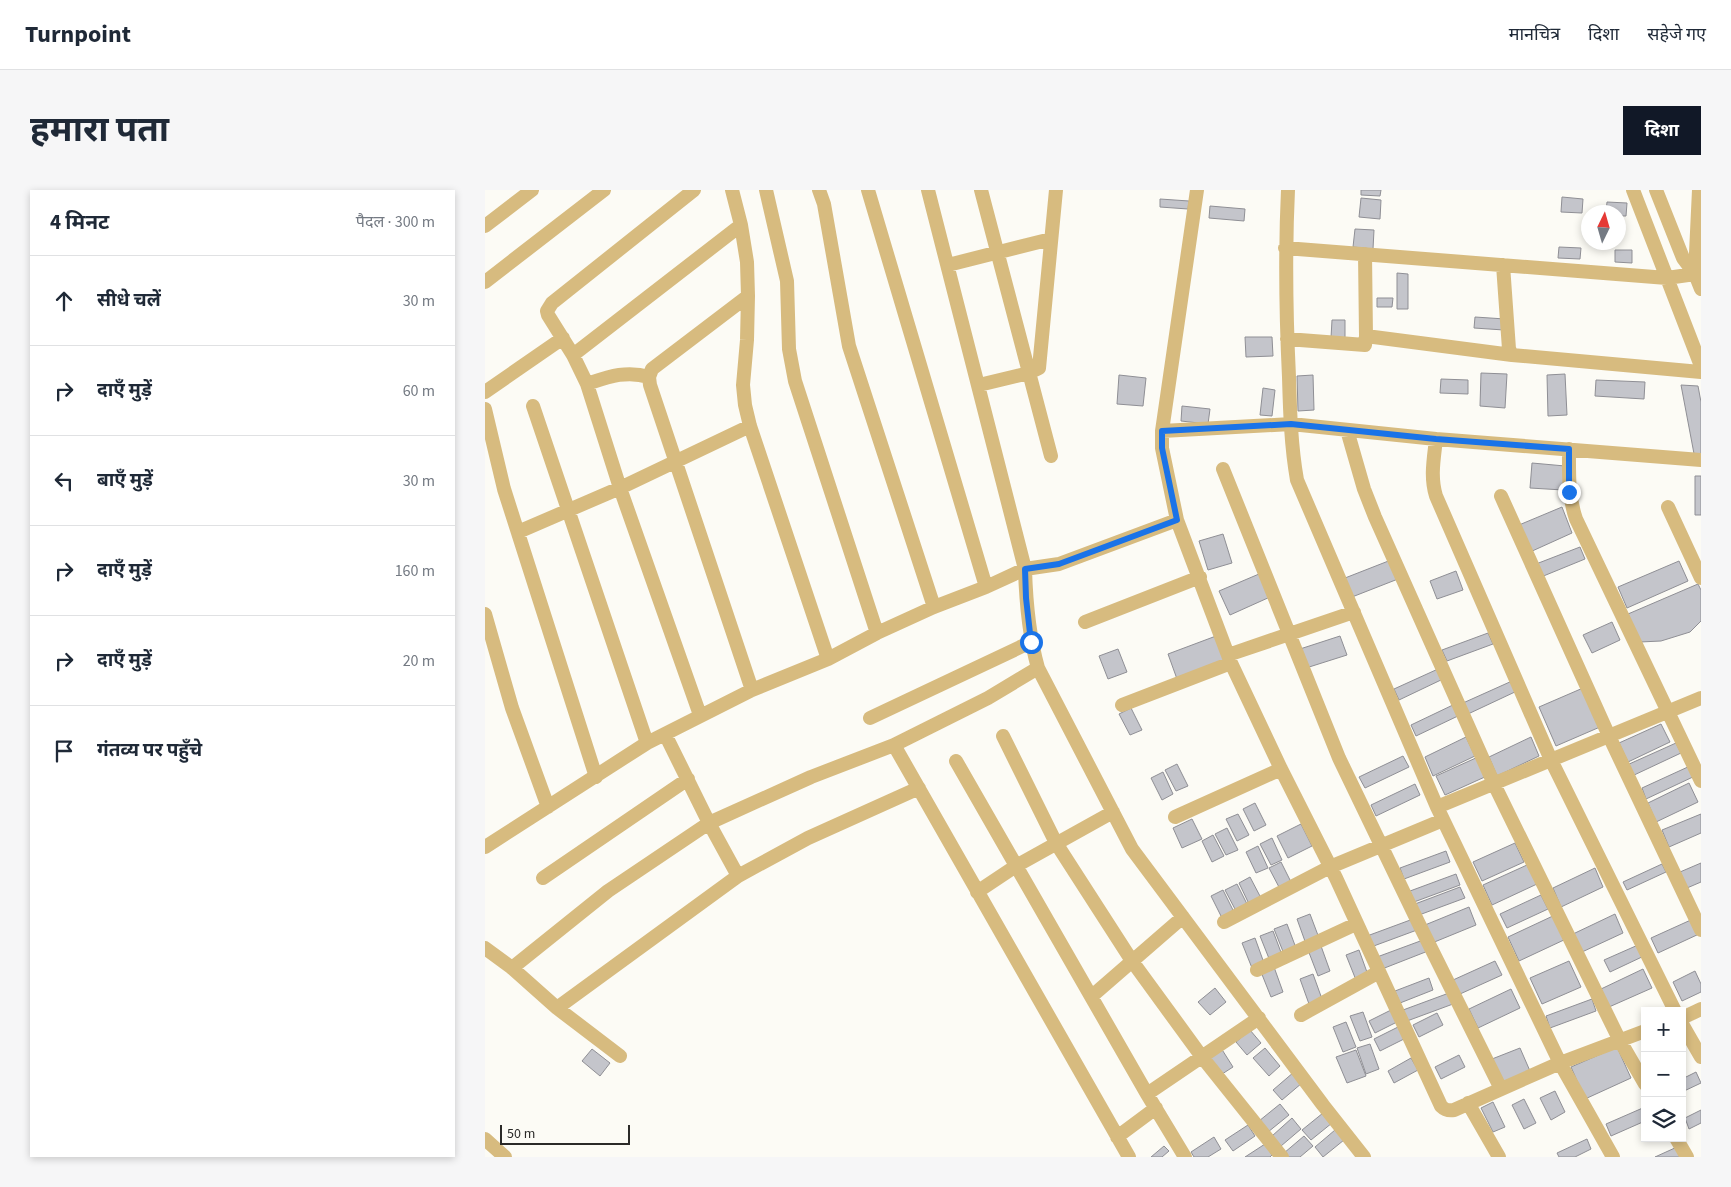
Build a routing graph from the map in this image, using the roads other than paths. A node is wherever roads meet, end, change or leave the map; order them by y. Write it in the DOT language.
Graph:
graph roads {
  1 [pos="532,190"];
  2 [pos="604,190"];
  3 [pos="694,190"];
  4 [pos="732,190"];
  5 [pos="767,190"];
  6 [pos="819,190"];
  7 [pos="868,190"];
  8 [pos="928,190"];
  9 [pos="981,190"];
  10 [pos="1056,190"];
  11 [pos="1197,190"];
  12 [pos="1288,190"];
  13 [pos="1633,190"];
  14 [pos="1656,190"];
  15 [pos="1699,190"];
  16 [pos="741,225"];
  17 [pos="485,226"];
  18 [pos="1051,238"];
  19 [pos="1285,248"];
  20 [pos="997,252"];
  21 [pos="1365,254"];
  22 [pos="947,265"];
  23 [pos="1503,265"];
  24 [pos="1698,274"];
  25 [pos="1667,278"];
  26 [pos="485,282"];
  27 [pos="1701,289"];
  28 [pos="748,296"];
  29 [pos="1366,336"];
  30 [pos="563,338"];
  31 [pos="1287,339"];
  32 [pos="573,355"];
  33 [pos="1512,355"];
  34 [pos="1701,366"];
  35 [pos="1701,372"];
  36 [pos="1029,373"];
  37 [pos="649,377"];
  38 [pos="587,384"];
  39 [pos="979,386"];
  40 [pos="485,392"];
  41 [pos="533,406"];
  42 [pos="485,410"];
  43 [pos="1291,424"];
  44 [pos="750,426"];
  45 [pos="1347,430"];
  46 [pos="1162,431"];
  47 [pos="1436,439"];
  48 [pos="1569,449"];
  49 [pos="1051,456"];
  50 [pos="1701,460"];
  51 [pos="675,462"];
  52 [pos="1223,469"];
  53 [pos="620,488"];
  54 [pos="1501,496"];
  55 [pos="1668,508"];
  56 [pos="569,511"];
  57 [pos="1177,520"];
  58 [pos="518,532"];
  59 [pos="1029,568"];
  60 [pos="1200,578"];
  61 [pos="1701,578"];
  62 [pos="986,587"];
  63 [pos="934,607"];
  64 [pos="1354,612"];
  65 [pos="485,615"];
  66 [pos="1085,622"];
  67 [pos="877,633"];
  68 [pos="1289,635"];
  69 [pos="1031,642"];
  70 [pos="828,659"];
  71 [pos="1230,659"];
  72 [pos="1038,668"];
  73 [pos="752,690"];
  74 [pos="1701,698"];
  75 [pos="1122,706"];
  76 [pos="1667,712"];
  77 [pos="700,715"];
  78 [pos="870,718"];
  79 [pos="665,734"];
  80 [pos="1003,736"];
  81 [pos="1609,736"];
  82 [pos="647,743"];
  83 [pos="894,745"];
  84 [pos="1551,760"];
  85 [pos="956,761"];
  86 [pos="1281,769"];
  87 [pos="596,777"];
  88 [pos="688,779"];
  89 [pos="1701,781"];
  90 [pos="1494,784"];
  91 [pos="919,788"];
  92 [pos="548,807"];
  93 [pos="1437,807"];
  94 [pos="1113,812"];
  95 [pos="1175,817"];
  96 [pos="1443,820"];
  97 [pos="709,823"];
  98 [pos="1057,843"];
  99 [pos="1381,845"];
  100 [pos="485,847"];
  101 [pos="1016,866"];
  102 [pos="1330,868"];
  103 [pos="738,876"];
  104 [pos="543,878"];
  105 [pos="977,892"];
  106 [pos="1183,917"];
  107 [pos="1224,922"];
  108 [pos="1356,924"];
  109 [pos="1701,930"];
  110 [pos="485,948"];
  111 [pos="1132,961"];
  112 [pos="513,968"];
  113 [pos="1257,970"];
  114 [pos="1379,972"];
  115 [pos="1092,996"];
  116 [pos="1673,1007"];
  117 [pos="557,1008"];
  118 [pos="1701,1009"];
  119 [pos="1301,1015"];
  120 [pos="1686,1016"];
  121 [pos="1259,1018"];
  122 [pos="1686,1031"];
  123 [pos="1641,1032"];
  124 [pos="1619,1039"];
  125 [pos="619,1056"];
  126 [pos="1202,1056"];
  127 [pos="1701,1057"];
  128 [pos="1560,1063"];
  129 [pos="1641,1077"];
  130 [pos="1501,1089"];
  131 [pos="1147,1094"];
  132 [pos="1469,1103"];
  133 [pos="1156,1108"];
  134 [pos="1117,1137"];
  135 [pos="485,1139"];
  136 [pos="1678,1142"];
  137 [pos="505,1157"];
  138 [pos="1129,1157"];
  139 [pos="1185,1157"];
  140 [pos="1282,1157"];
  141 [pos="1365,1157"];
  142 [pos="1499,1157"];
  143 [pos="1613,1157"];
  144 [pos="1687,1157"];
  1 -- 17 [label="street"];
  2 -- 26 [label="street"];
  3 -- 30 [label="street"];
  4 -- 16 [label="street"];
  5 -- 67 [label="street"];
  6 -- 63 [label="street"];
  7 -- 62 [label="street"];
  8 -- 22 [label="street"];
  9 -- 20 [label="street"];
  10 -- 18 [label="street"];
  11 -- 46 [label="street"];
  12 -- 19 [label="street"];
  13 -- 25 [label="street"];
  14 -- 24 [label="street"];
  15 -- 24 [label="street"];
  16 -- 28 [label="street"];
  16 -- 32 [label="street"];
  18 -- 20 [label="street"];
  18 -- 36 [label="street"];
  19 -- 21 [label="street"];
  19 -- 31 [label="street"];
  20 -- 22 [label="street"];
  20 -- 36 [label="street"];
  21 -- 23 [label="street"];
  21 -- 29 [label="street"];
  22 -- 39 [label="street"];
  23 -- 25 [label="street"];
  23 -- 33 [label="street"];
  24 -- 25 [label="street"];
  24 -- 27 [label="street"];
  25 -- 34 [label="street"];
  28 -- 37 [label="street"];
  28 -- 44 [label="street"];
  29 -- 31 [label="street"];
  29 -- 33 [label="street"];
  30 -- 32 [label="street"];
  30 -- 40 [label="street"];
  31 -- 43 [label="street"];
  32 -- 38 [label="street"];
  33 -- 35 [label="street"];
  36 -- 39 [label="street"];
  36 -- 49 [label="street"];
  37 -- 38 [label="street"];
  37 -- 51 [label="street"];
  38 -- 53 [label="street"];
  39 -- 59 [label="street"];
  41 -- 56 [label="street"];
  42 -- 58 [label="street"];
  43 -- 45 [label="street"];
  43 -- 46 [label="street"];
  43 -- 64 [label="street"];
  44 -- 51 [label="street"];
  44 -- 70 [label="street"];
  45 -- 47 [label="street"];
  45 -- 90 [label="street"];
  46 -- 57 [label="street"];
  47 -- 48 [label="street"];
  47 -- 84 [label="street"];
  48 -- 50 [label="street"];
  48 -- 76 [label="street"];
  51 -- 53 [label="street"];
  51 -- 73 [label="street"];
  52 -- 68 [label="street"];
  53 -- 56 [label="street"];
  53 -- 77 [label="street"];
  54 -- 81 [label="street"];
  55 -- 61 [label="street"];
  56 -- 58 [label="street"];
  56 -- 82 [label="street"];
  57 -- 59 [label="street"];
  57 -- 60 [label="street"];
  58 -- 87 [label="street"];
  59 -- 62 [label="street"];
  59 -- 69 [label="street"];
  60 -- 66 [label="street"];
  60 -- 71 [label="street"];
  62 -- 63 [label="street"];
  63 -- 67 [label="street"];
  64 -- 68 [label="street"];
  64 -- 93 [label="street"];
  65 -- 92 [label="street"];
  67 -- 70 [label="street"];
  68 -- 71 [label="street"];
  68 -- 99 [label="street"];
  69 -- 72 [label="street"];
  69 -- 78 [label="street"];
  70 -- 73 [label="street"];
  71 -- 75 [label="street"];
  71 -- 86 [label="street"];
  72 -- 83 [label="street"];
  72 -- 94 [label="street"];
  73 -- 77 [label="street"];
  74 -- 76 [label="street"];
  76 -- 81 [label="street"];
  76 -- 89 [label="street"];
  77 -- 79 [label="street"];
  79 -- 82 [label="street"];
  79 -- 88 [label="street"];
  80 -- 98 [label="street"];
  81 -- 84 [label="street"];
  81 -- 109 [label="street"];
  82 -- 87 [label="street"];
  83 -- 91 [label="street"];
  83 -- 97 [label="street"];
  84 -- 90 [label="street"];
  84 -- 116 [label="street"];
  85 -- 101 [label="street"];
  86 -- 95 [label="street"];
  86 -- 102 [label="street"];
  87 -- 92 [label="street"];
  88 -- 97 [label="street"];
  88 -- 104 [label="street"];
  90 -- 93 [label="street"];
  90 -- 124 [label="street"];
  91 -- 103 [label="street"];
  91 -- 105 [label="street"];
  92 -- 100 [label="street"];
  93 -- 96 [label="street"];
  94 -- 98 [label="street"];
  94 -- 106 [label="street"];
  96 -- 99 [label="street"];
  96 -- 128 [label="street"];
  97 -- 103 [label="street"];
  97 -- 112 [label="street"];
  98 -- 101 [label="street"];
  98 -- 111 [label="street"];
  99 -- 102 [label="street"];
  99 -- 130 [label="street"];
  101 -- 105 [label="street"];
  101 -- 115 [label="street"];
  102 -- 107 [label="street"];
  102 -- 108 [label="street"];
  103 -- 117 [label="street"];
  105 -- 134 [label="street"];
  106 -- 111 [label="street"];
  106 -- 121 [label="street"];
  108 -- 113 [label="street"];
  108 -- 114 [label="street"];
  110 -- 112 [label="street"];
  111 -- 115 [label="street"];
  111 -- 126 [label="street"];
  112 -- 117 [label="street"];
  114 -- 119 [label="street"];
  114 -- 132 [label="street"];
  115 -- 131 [label="street"];
  117 -- 125 [label="street"];
  118 -- 120 [label="street"];
  121 -- 126 [label="street"];
  121 -- 141 [label="street"];
  122 -- 127 [label="street"];
  123 -- 124 [label="street"];
  124 -- 128 [label="street"];
  124 -- 129 [label="street"];
  126 -- 131 [label="street"];
  126 -- 140 [label="street"];
  128 -- 130 [label="street"];
  128 -- 143 [label="street"];
  130 -- 132 [label="street"];
  131 -- 133 [label="street"];
  132 -- 142 [label="street"];
  133 -- 134 [label="street"];
  133 -- 139 [label="street"];
  134 -- 138 [label="street"];
  135 -- 137 [label="street"];
  136 -- 144 [label="street"];
}
